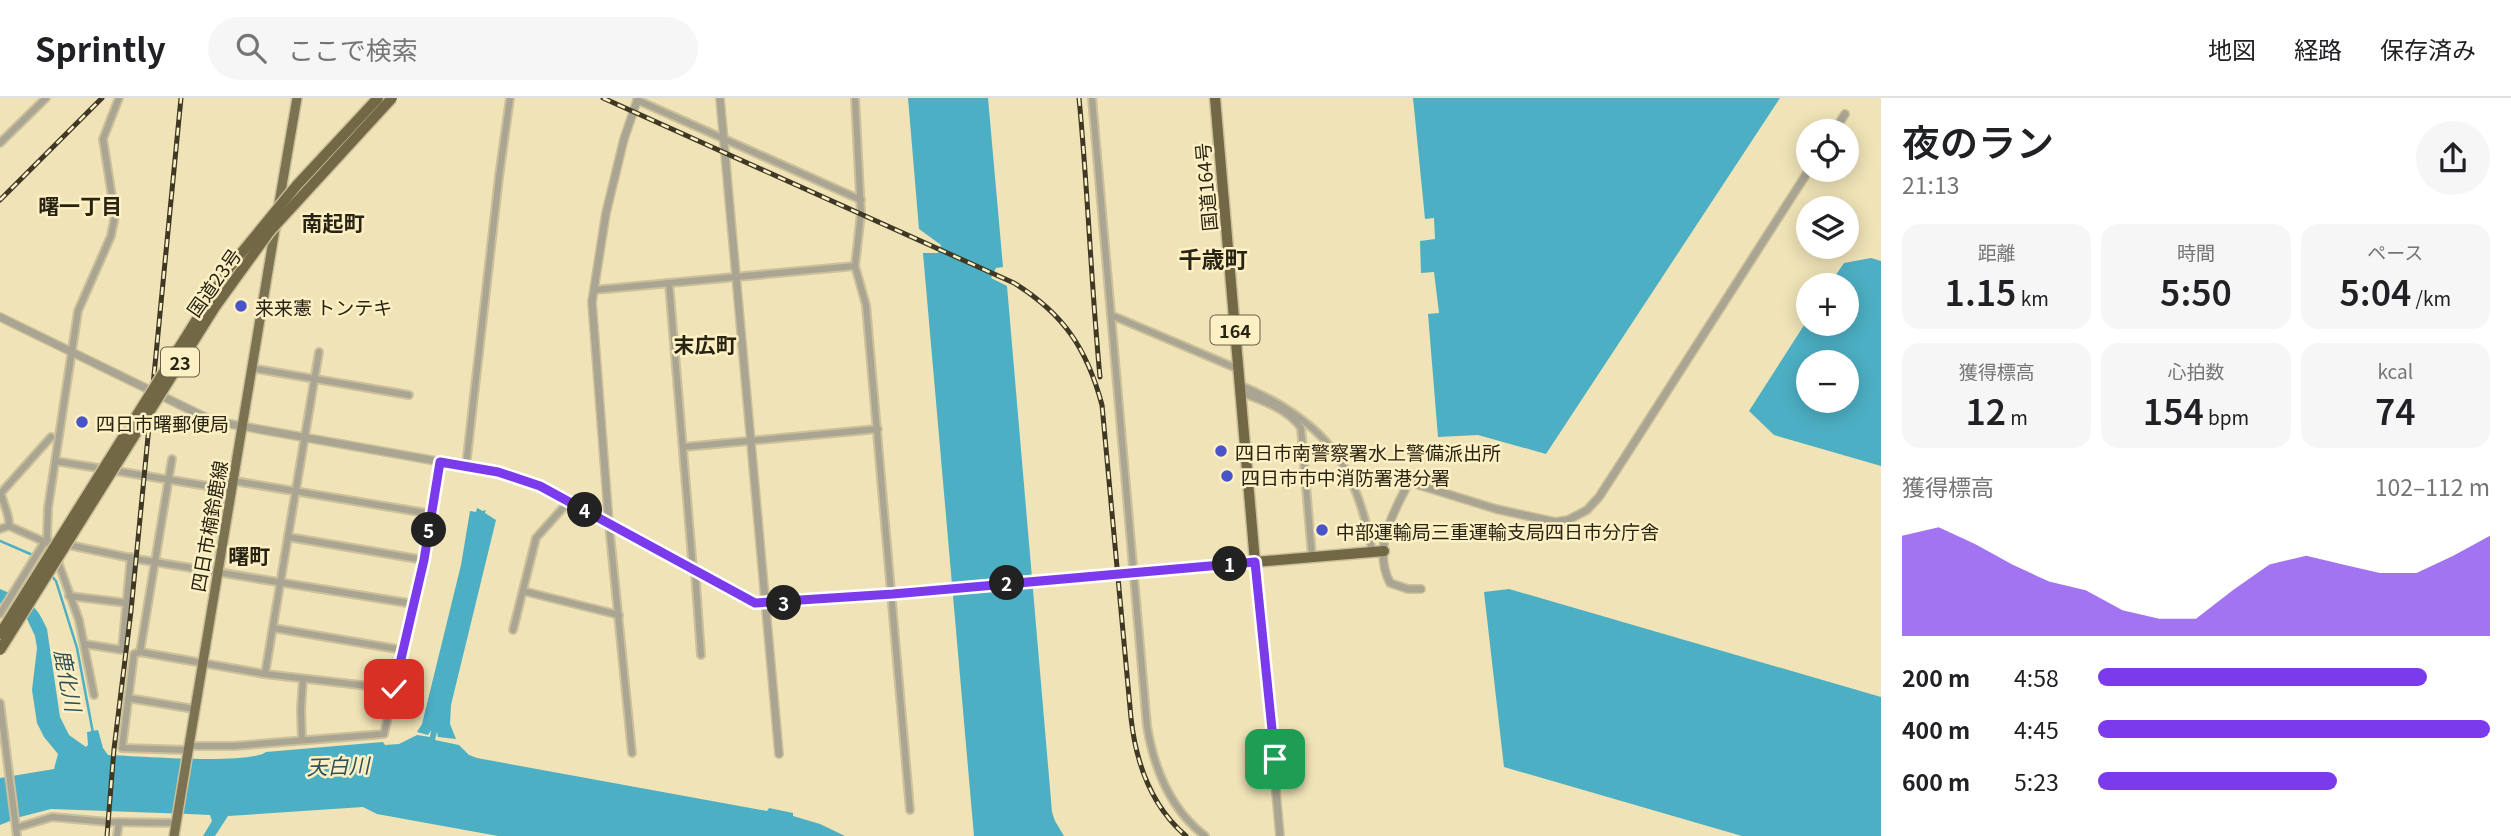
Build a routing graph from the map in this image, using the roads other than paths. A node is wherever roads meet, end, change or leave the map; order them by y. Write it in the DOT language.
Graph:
graph roads {
  1 [pos="46,98"];
  2 [pos="119,98"];
  3 [pos="297,98"];
  4 [pos="378,98"];
  5 [pos="392,98"];
  6 [pos="510,98"];
  7 [pos="720,98"];
  8 [pos="855,98"];
  9 [pos="1092,98"];
  10 [pos="1215,98"];
  11 [pos="637,99"];
  12 [pos="1845,114"];
  13 [pos="1842,119"];
  14 [pos="724,138"];
  15 [pos="0,143"];
  16 [pos="1801,182"];
  17 [pos="861,200"];
  18 [pos="855,266"];
  19 [pos="737,275"];
  20 [pos="669,282"];
  21 [pos="594,290"];
  22 [pos="1111,315"];
  23 [pos="0,317"];
  24 [pos="71,352"];
  25 [pos="319,352"];
  26 [pos="251,368"];
  27 [pos="1238,369"];
  28 [pos="315,379"];
  29 [pos="1240,388"];
  30 [pos="410,396"];
  31 [pos="242,426"];
  32 [pos="878,429"];
  33 [pos="51,437"];
  34 [pos="305,438"];
  35 [pos="751,441"];
  36 [pos="684,446"];
  37 [pos="172,459"];
  38 [pos="55,461"];
  39 [pos="440,462"];
  40 [pos="466,466"];
  41 [pos="169,480"];
  42 [pos="233,485"];
  43 [pos="296,492"];
  44 [pos="570,500"];
  45 [pos="432,514"];
  46 [pos="610,524"];
  47 [pos="9,526"];
  48 [pos="0,529"];
  49 [pos="288,537"];
  50 [pos="45,542"];
  51 [pos="1372,551"];
  52 [pos="1384,551"];
  53 [pos="1312,556"];
  54 [pos="131,558"];
  55 [pos="424,560"];
  56 [pos="155,562"];
  57 [pos="1255,562"];
  58 [pos="694,570"];
  59 [pos="218,571"];
  60 [pos="1134,572"];
  61 [pos="281,582"];
  62 [pos="1421,589"];
  63 [pos="523,591"];
  64 [pos="893,594"];
  65 [pos="69,596"];
  66 [pos="127,603"];
  67 [pos="414,604"];
  68 [pos="766,604"];
  69 [pos="0,614"];
  70 [pos="619,615"];
  71 [pos="273,628"];
  72 [pos="513,630"];
  73 [pos="0,634"];
  74 [pos="85,644"];
  75 [pos="0,650"];
  76 [pos="403,650"];
  77 [pos="140,652"];
  78 [pos="701,655"];
  79 [pos="202,663"];
  80 [pos="265,674"];
  81 [pos="303,679"];
  82 [pos="394,689"];
  83 [pos="93,695"];
  84 [pos="128,698"];
  85 [pos="0,703"];
  86 [pos="194,709"];
  87 [pos="302,740"];
  88 [pos="188,750"];
  89 [pos="632,753"];
  90 [pos="779,754"];
  91 [pos="910,810"];
  92 [pos="119,821"];
  93 [pos="176,821"];
  94 [pos="17,832"];
  95 [pos="117,836"];
  96 [pos="174,836"];
  97 [pos="1205,836"];
  98 [pos="1280,836"];
  1 -- 15 [label="street"];
  2 -- 24 [label="street"];
  3 -- 26 [label="main road, 四日市楠鈴鹿線"];
  4 -- 73 [label="highway, 国道23号 / 23, bridge"];
  5 -- 75 [label="highway, 国道23号 / 23, bridge"];
  6 -- 40 [label="street"];
  7 -- 14 [label="street"];
  8 -- 17 [label="street"];
  9 -- 22 [label="street"];
  10 -- 27 [label="highway, 国道164号 / 164"];
  11 -- 14 [label="street"];
  11 -- 21 [label="street"];
  12 -- 13 [label="street"];
  14 -- 17 [label="street"];
  14 -- 19 [label="street"];
  16 -- 52 [label="street"];
  17 -- 18 [label="street"];
  18 -- 19 [label="street"];
  18 -- 32 [label="street"];
  19 -- 20 [label="street"];
  19 -- 35 [label="street"];
  20 -- 21 [label="street"];
  20 -- 36 [label="street"];
  21 -- 46 [label="street"];
  22 -- 27 [label="street"];
  22 -- 60 [label="street"];
  23 -- 24 [label="street"];
  24 -- 31 [label="street"];
  24 -- 38 [label="street"];
  25 -- 28 [label="street"];
  26 -- 28 [label="street"];
  26 -- 31 [label="main road, 四日市楠鈴鹿線"];
  27 -- 29 [label="highway, 国道164号 / 164"];
  28 -- 30 [label="street"];
  28 -- 34 [label="street"];
  29 -- 51 [label="street"];
  29 -- 53 [label="street"];
  29 -- 57 [label="highway, 国道164号 / 164"];
  31 -- 34 [label="street"];
  31 -- 42 [label="main road, 四日市楠鈴鹿線"];
  32 -- 35 [label="street"];
  32 -- 64 [label="street"];
  33 -- 47 [label="street"];
  34 -- 39 [label="street"];
  34 -- 43 [label="street"];
  35 -- 36 [label="street"];
  35 -- 68 [label="street"];
  36 -- 58 [label="street"];
  37 -- 41 [label="street"];
  38 -- 41 [label="street"];
  38 -- 50 [label="street"];
  39 -- 40 [label="street"];
  39 -- 45 [label="street"];
  40 -- 44 [label="street"];
  41 -- 42 [label="street"];
  41 -- 56 [label="street"];
  42 -- 43 [label="street"];
  42 -- 59 [label="main road, 四日市楠鈴鹿線"];
  43 -- 45 [label="street"];
  43 -- 49 [label="street"];
  44 -- 46 [label="street"];
  44 -- 63 [label="street"];
  45 -- 55 [label="street"];
  46 -- 58 [label="street"];
  46 -- 70 [label="street"];
  47 -- 48 [label="street"];
  47 -- 50 [label="street"];
  49 -- 55 [label="street"];
  49 -- 61 [label="street"];
  50 -- 54 [label="street"];
  50 -- 65 [label="street"];
  50 -- 69 [label="street"];
  51 -- 52 [label="highway"];
  51 -- 53 [label="highway"];
  52 -- 62 [label="street"];
  53 -- 57 [label="highway"];
  54 -- 56 [label="street"];
  54 -- 66 [label="street"];
  55 -- 67 [label="street"];
  56 -- 59 [label="street"];
  56 -- 77 [label="street"];
  57 -- 60 [label="street"];
  57 -- 98 [label="street"];
  58 -- 68 [label="street"];
  58 -- 78 [label="street"];
  59 -- 61 [label="street"];
  59 -- 79 [label="main road, 四日市楠鈴鹿線"];
  60 -- 64 [label="street"];
  60 -- 97 [label="street"];
  61 -- 67 [label="street"];
  61 -- 71 [label="street"];
  63 -- 70 [label="street"];
  63 -- 72 [label="street"];
  64 -- 68 [label="street"];
  64 -- 91 [label="street"];
  65 -- 66 [label="street"];
  65 -- 74 [label="street"];
  66 -- 74 [label="street"];
  67 -- 76 [label="street"];
  68 -- 90 [label="street"];
  70 -- 89 [label="street"];
  71 -- 76 [label="street"];
  71 -- 80 [label="street"];
  74 -- 83 [label="street"];
  76 -- 82 [label="street"];
  77 -- 79 [label="street"];
  77 -- 84 [label="street"];
  79 -- 80 [label="street"];
  79 -- 86 [label="main road, 四日市楠鈴鹿線"];
  80 -- 81 [label="street"];
  81 -- 82 [label="street"];
  81 -- 87 [label="street"];
  82 -- 87 [label="street"];
  84 -- 86 [label="street"];
  84 -- 88 [label="street"];
  85 -- 94 [label="street"];
  86 -- 88 [label="main road, 四日市楠鈴鹿線"];
  87 -- 88 [label="street"];
  88 -- 93 [label="main road, 四日市楠鈴鹿線"];
  92 -- 93 [label="street"];
  92 -- 94 [label="street"];
  92 -- 95 [label="street"];
  93 -- 96 [label="main road, 四日市楠鈴鹿線"];
}
